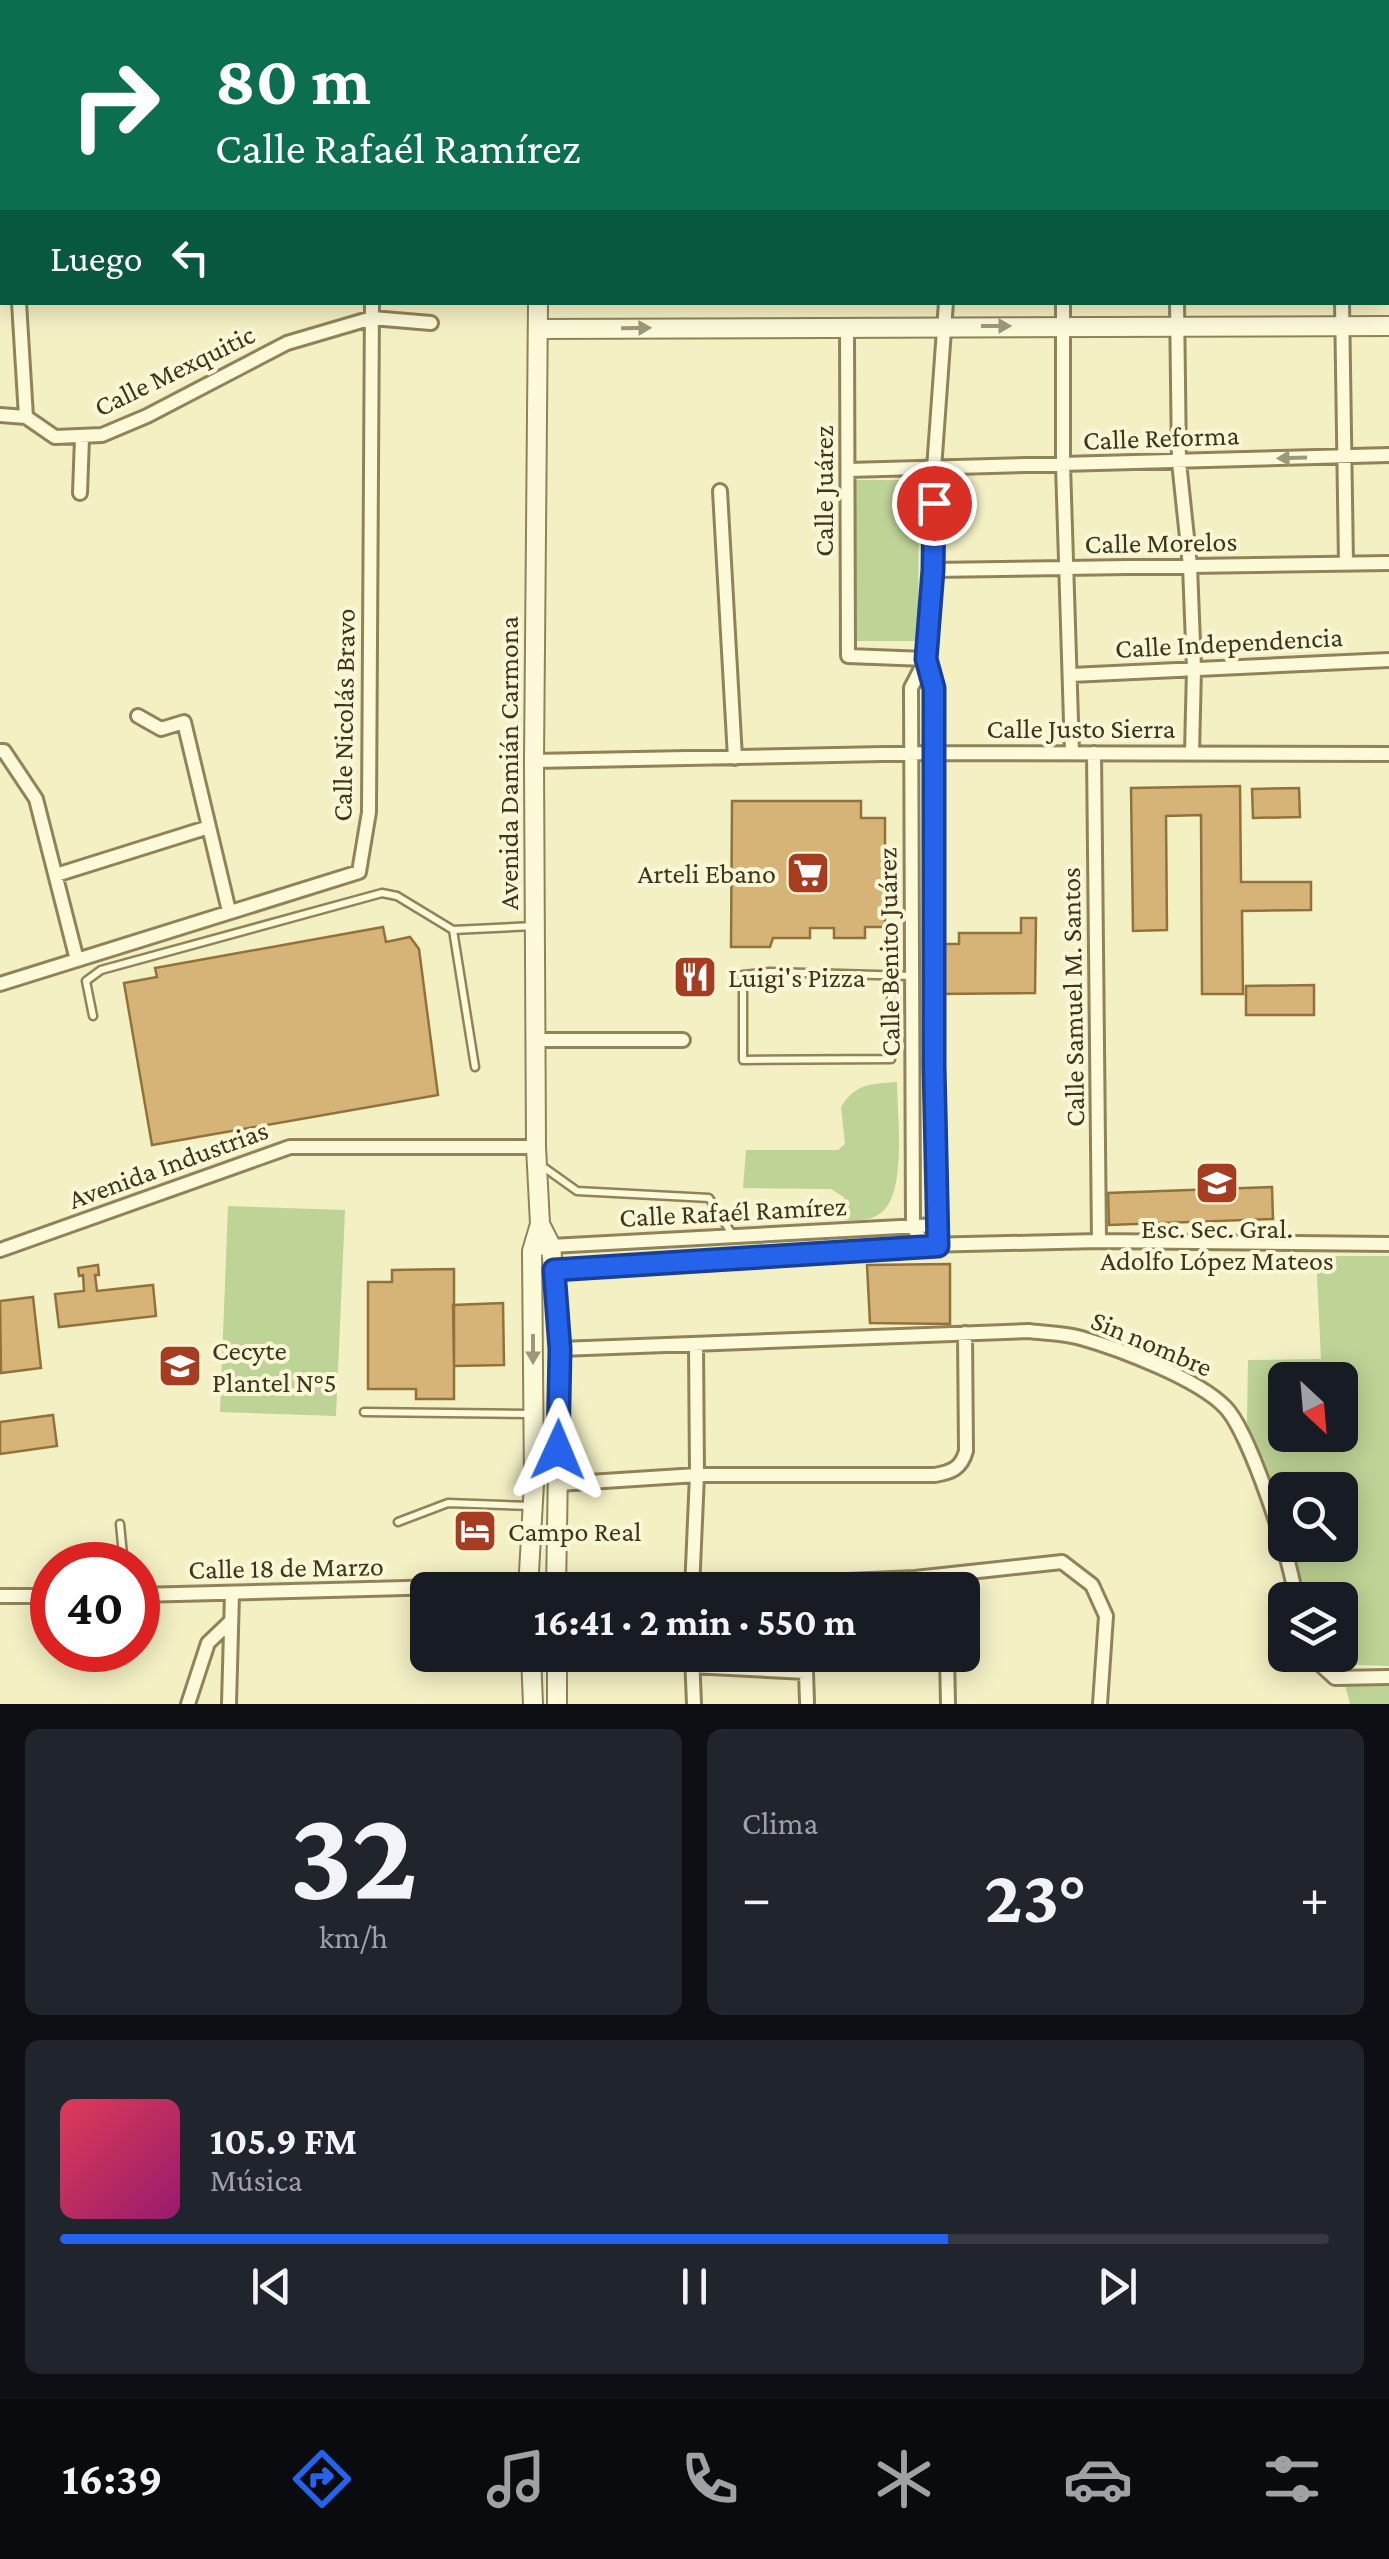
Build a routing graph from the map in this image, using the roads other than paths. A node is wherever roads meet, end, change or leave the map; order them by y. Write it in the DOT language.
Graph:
graph roads {
  1 [pos="19,305"];
  2 [pos="372,305"];
  3 [pos="538,305"];
  4 [pos="946,305"];
  5 [pos="1063,305"];
  6 [pos="1177,305"];
  7 [pos="1342,305"];
  8 [pos="372,318"];
  9 [pos="431,323"];
  10 [pos="847,326"];
  11 [pos="1064,326"];
  12 [pos="1179,326"];
  13 [pos="1342,326"];
  14 [pos="1389,326"];
  15 [pos="945,327"];
  16 [pos="538,329"];
  17 [pos="0,414"];
  18 [pos="26,417"];
  19 [pos="82,438"];
  20 [pos="1389,455"];
  21 [pos="1344,456"];
  22 [pos="1180,462"];
  23 [pos="1063,465"];
  24 [pos="934,469"];
  25 [pos="848,470"];
  26 [pos="720,491"];
  27 [pos="80,492"];
  28 [pos="1389,563"];
  29 [pos="1346,564"];
  30 [pos="1190,566"];
  31 [pos="1068,568"];
  32 [pos="933,570"];
  33 [pos="926,659"];
  34 [pos="1389,660"];
  35 [pos="1194,668"];
  36 [pos="1071,675"];
  37 [pos="138,716"];
  38 [pos="0,750"];
  39 [pos="932,752"];
  40 [pos="1072,753"];
  41 [pos="1094,753"];
  42 [pos="1192,753"];
  43 [pos="1389,754"];
  44 [pos="910,755"];
  45 [pos="735,758"];
  46 [pos="534,761"];
  47 [pos="209,828"];
  48 [pos="56,874"];
  49 [pos="229,911"];
  50 [pos="535,926"];
  51 [pos="453,930"];
  52 [pos="77,960"];
  53 [pos="914,976"];
  54 [pos="891,978"];
  55 [pos="0,984"];
  56 [pos="92,1016"];
  57 [pos="536,1040"];
  58 [pos="683,1040"];
  59 [pos="914,1065"];
  60 [pos="934,1065"];
  61 [pos="475,1067"];
  62 [pos="536,1154"];
  63 [pos="540,1224"];
  64 [pos="937,1224"];
  65 [pos="914,1227"];
  66 [pos="732,1235"];
  67 [pos="1099,1241"];
  68 [pos="1389,1244"];
  69 [pos="931,1245"];
  70 [pos="552,1246"];
  71 [pos="0,1250"];
  72 [pos="532,1252"];
  73 [pos="554,1270"];
  74 [pos="533,1274"];
  75 [pos="965,1333"];
  76 [pos="696,1344"];
  77 [pos="560,1349"];
  78 [pos="364,1412"];
  79 [pos="532,1414"];
  80 [pos="697,1475"];
  81 [pos="558,1484"];
  82 [pos="533,1506"];
  83 [pos="398,1522"];
  84 [pos="120,1524"];
  85 [pos="122,1542"];
  86 [pos="529,1572"];
  87 [pos="556,1572"];
  88 [pos="693,1572"];
  89 [pos="970,1572"];
  90 [pos="1294,1582"];
  91 [pos="410,1590"];
  92 [pos="232,1594"];
  93 [pos="160,1595"];
  94 [pos="0,1596"];
  95 [pos="30,1596"];
  96 [pos="231,1621"];
  97 [pos="532,1672"];
  98 [pos="557,1672"];
  99 [pos="693,1672"];
  100 [pos="806,1672"];
  101 [pos="947,1672"];
  102 [pos="1329,1672"];
  103 [pos="1389,1677"];
  104 [pos="807,1702"];
  105 [pos="188,1704"];
  106 [pos="229,1704"];
  107 [pos="533,1704"];
  108 [pos="558,1704"];
  109 [pos="694,1704"];
  110 [pos="948,1704"];
  111 [pos="1100,1704"];
  1 -- 18 [label="street"];
  2 -- 8 [label="street, Calle Nicolás Bravo"];
  3 -- 16 [label="street, Avenida Damián Carmona"];
  4 -- 15 [label="street, Calle Benito Juárez"];
  5 -- 11 [label="street"];
  6 -- 12 [label="street"];
  7 -- 13 [label="street"];
  8 -- 9 [label="street, Calle Mexquitic"];
  8 -- 19 [label="street, Calle Mexquitic"];
  8 -- 49 [label="street, Calle Nicolás Bravo"];
  10 -- 15 [label="street"];
  16 -- 10 [label="street, one-way"];
  10 -- 25 [label="street, Calle Juárez"];
  11 -- 12 [label="street"];
  15 -- 11 [label="street, one-way"];
  11 -- 23 [label="street"];
  12 -- 13 [label="street"];
  12 -- 22 [label="street"];
  13 -- 14 [label="street"];
  13 -- 21 [label="street"];
  15 -- 24 [label="street, Calle Benito Juárez"];
  16 -- 46 [label="street, Avenida Damián Carmona"];
  17 -- 18 [label="street, Calle Mexquitic"];
  18 -- 19 [label="street, Calle Mexquitic"];
  19 -- 27 [label="street"];
  20 -- 21 [label="street, Calle Reforma"];
  21 -- 22 [label="street, Calle Reforma, one-way"];
  21 -- 29 [label="street"];
  22 -- 23 [label="street, Calle Reforma"];
  22 -- 30 [label="street"];
  23 -- 24 [label="street, Calle Reforma"];
  23 -- 31 [label="street"];
  24 -- 25 [label="street, Calle Reforma"];
  24 -- 32 [label="street, Calle Benito Juárez"];
  25 -- 33 [label="street, Calle Juárez"];
  26 -- 45 [label="street"];
  28 -- 29 [label="street, Calle Morelos"];
  29 -- 30 [label="street, Calle Morelos"];
  30 -- 31 [label="street, Calle Morelos"];
  30 -- 35 [label="street"];
  31 -- 32 [label="street, Calle Morelos"];
  31 -- 36 [label="street"];
  32 -- 33 [label="street, Calle Benito Juárez"];
  33 -- 39 [label="street, Calle Benito Juárez"];
  33 -- 44 [label="street, Calle Benito Juárez"];
  34 -- 35 [label="street, Calle Independencia"];
  35 -- 36 [label="street, Calle Independencia"];
  35 -- 42 [label="street"];
  36 -- 40 [label="street"];
  37 -- 47 [label="street"];
  38 -- 48 [label="street"];
  39 -- 40 [label="street, Calle Justo Sierra"];
  39 -- 44 [label="street, Calle Justo Sierra"];
  39 -- 60 [label="street, Calle Benito Juárez"];
  40 -- 41 [label="street, Calle Justo Sierra"];
  41 -- 42 [label="street, Calle Justo Sierra"];
  41 -- 67 [label="street, Calle Samuel M. Santos"];
  42 -- 43 [label="street, Calle Justo Sierra"];
  44 -- 45 [label="street, Calle Justo Sierra"];
  44 -- 53 [label="street, Calle Benito Juárez"];
  45 -- 46 [label="street, Calle Justo Sierra"];
  46 -- 50 [label="street, Avenida Damián Carmona"];
  47 -- 48 [label="street"];
  47 -- 49 [label="street"];
  48 -- 52 [label="street"];
  49 -- 52 [label="street, Calle Nicolás Bravo"];
  50 -- 51 [label="lane"];
  50 -- 57 [label="street, Avenida Damián Carmona"];
  51 -- 56 [label="lane"];
  51 -- 61 [label="lane"];
  52 -- 55 [label="street, Calle Nicolás Bravo"];
  53 -- 54 [label="lane"];
  53 -- 59 [label="street, Calle Benito Juárez"];
  54 -- 54 [label="lane"];
  57 -- 58 [label="street"];
  57 -- 62 [label="street, Avenida Damián Carmona"];
  59 -- 60 [label="street"];
  59 -- 65 [label="street, Calle Benito Juárez"];
  60 -- 64 [label="street, Calle Benito Juárez"];
  62 -- 63 [label="street, Avenida Damián Carmona"];
  62 -- 66 [label="lane"];
  62 -- 71 [label="street, Avenida Industrias"];
  63 -- 70 [label="street, Avenida Damián Carmona"];
  63 -- 72 [label="street, Avenida Damián Carmona"];
  64 -- 65 [label="street, Calle Rafaél Ramírez"];
  64 -- 69 [label="street, Calle Benito Juárez"];
  65 -- 66 [label="street, Calle Rafaél Ramírez"];
  65 -- 69 [label="street, Calle Benito Juárez"];
  66 -- 70 [label="street, Calle Rafaél Ramírez"];
  67 -- 68 [label="street, Calle Rafaél Ramírez"];
  67 -- 69 [label="street, Calle Rafaél Ramírez"];
  69 -- 73 [label="street, Calle Rafaél Ramírez"];
  70 -- 72 [label="street, Calle Rafaél Ramírez"];
  70 -- 73 [label="street"];
  72 -- 74 [label="street, Avenida Damián Carmona"];
  73 -- 74 [label="street, Calle Rafaél Ramírez"];
  73 -- 77 [label="street"];
  74 -- 79 [label="street, Avenida Damián Carmona, one-way"];
  75 -- 76 [label="street, Sin nombre"];
  75 -- 80 [label="street"];
  75 -- 90 [label="street, Sin nombre"];
  76 -- 77 [label="street, Sin nombre"];
  76 -- 80 [label="street"];
  77 -- 81 [label="street"];
  78 -- 79 [label="lane"];
  79 -- 82 [label="street, Avenida Damián Carmona"];
  80 -- 81 [label="street"];
  80 -- 88 [label="street"];
  81 -- 87 [label="street"];
  82 -- 83 [label="lane"];
  82 -- 86 [label="street, Avenida Damián Carmona"];
  84 -- 85 [label="lane"];
  89 -- 111 [label="street, Calle 18 de Marzo"];
  91 -- 92 [label="street, Calle 18 de Marzo"];
  92 -- 93 [label="street, Calle 18 de Marzo"];
  92 -- 96 [label="street"];
  94 -- 95 [label="street"];
  96 -- 105 [label="street"];
  96 -- 106 [label="street"];
  97 -- 107 [label="street"];
  98 -- 108 [label="street"];
  99 -- 109 [label="street"];
  100 -- 104 [label="street"];
  101 -- 110 [label="street"];
  102 -- 103 [label="street"];
}
